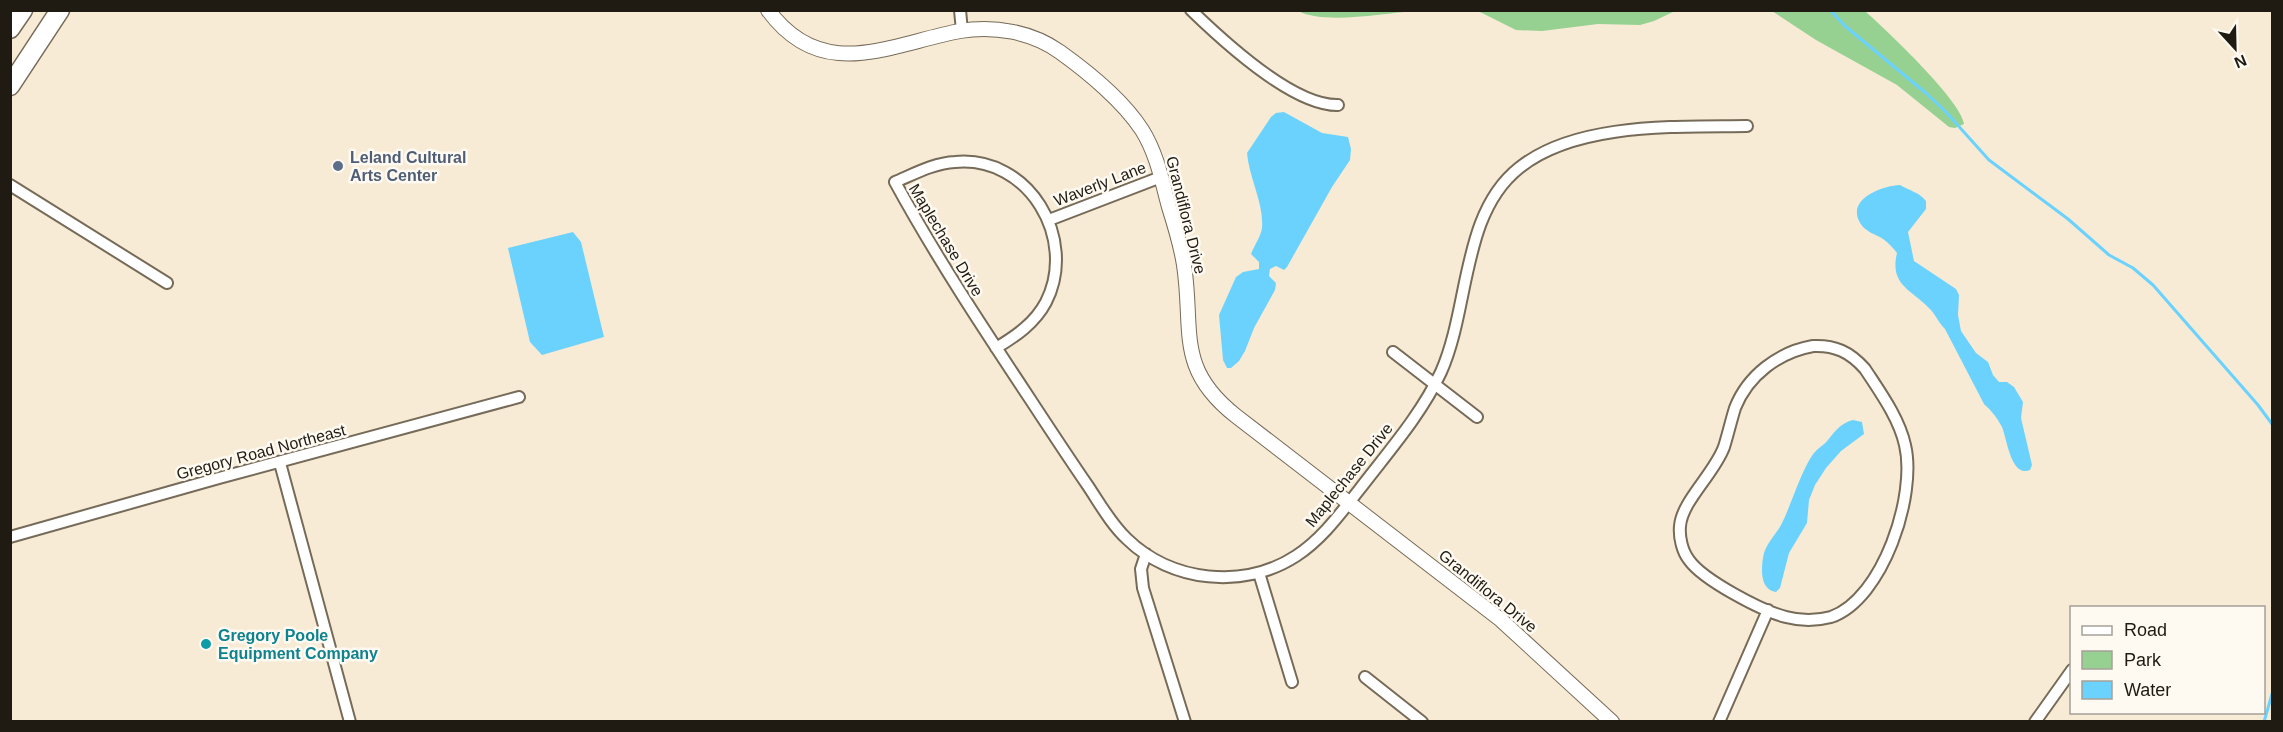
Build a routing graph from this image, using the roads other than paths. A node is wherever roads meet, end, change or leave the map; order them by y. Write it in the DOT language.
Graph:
graph roads {
  1 [pos="23,10"];
  2 [pos="60,10"];
  3 [pos="768,10"];
  4 [pos="960,10"];
  5 [pos="1191,10"];
  6 [pos="10,29"];
  7 [pos="962,31"];
  8 [pos="10,86"];
  9 [pos="1338,105"];
  10 [pos="1747,126"];
  11 [pos="1161,177"];
  12 [pos="10,185"];
  13 [pos="1049,220"];
  14 [pos="166,283"];
  15 [pos="996,348"];
  16 [pos="1393,352"];
  17 [pos="1435,385"];
  18 [pos="519,397"];
  19 [pos="1477,417"];
  20 [pos="280,463"];
  21 [pos="1349,503"];
  22 [pos="10,537"];
  23 [pos="1146,554"];
  24 [pos="1259,573"];
  25 [pos="1768,610"];
  26 [pos="2070,673"];
  27 [pos="1365,677"];
  28 [pos="1292,682"];
  29 [pos="350,722"];
  30 [pos="1185,722"];
  31 [pos="1422,722"];
  32 [pos="1612,722"];
  33 [pos="1719,722"];
  34 [pos="2035,722"];
  1 -- 6 [label="highway"];
  2 -- 8 [label="highway"];
  3 -- 7 [label="street, Grandiflora Drive"];
  4 -- 7 [label="street"];
  5 -- 9 [label="street"];
  7 -- 11 [label="street, Grandiflora Drive"];
  10 -- 17 [label="street, Maplechase Drive"];
  11 -- 13 [label="street, Waverly Lane"];
  11 -- 21 [label="street, Grandiflora Drive"];
  12 -- 14 [label="street"];
  13 -- 15 [label="street"];
  13 -- 15 [label="street, Maplechase Drive"];
  15 -- 23 [label="street, Maplechase Drive"];
  16 -- 17 [label="street"];
  17 -- 19 [label="street"];
  17 -- 21 [label="street, Maplechase Drive"];
  18 -- 20 [label="street, Gregory Road Northeast"];
  20 -- 22 [label="street, Gregory Road Northeast"];
  20 -- 29 [label="street"];
  21 -- 24 [label="street, Maplechase Drive"];
  21 -- 32 [label="street, Grandiflora Drive"];
  23 -- 24 [label="street, Maplechase Drive"];
  23 -- 30 [label="street"];
  24 -- 28 [label="street"];
  25 -- 25 [label="street"];
  25 -- 33 [label="street"];
  26 -- 34 [label="street"];
  27 -- 31 [label="street"];
}
